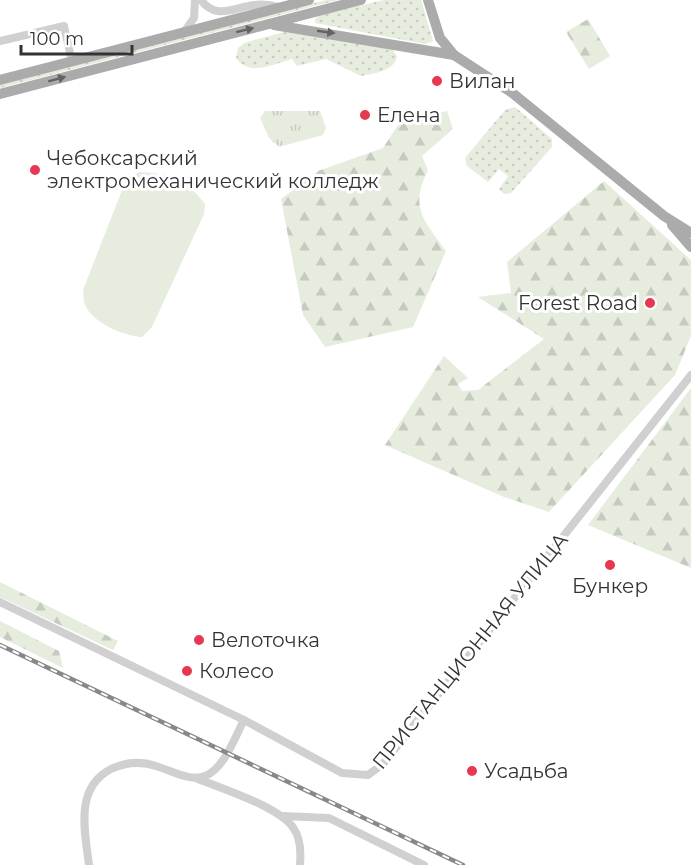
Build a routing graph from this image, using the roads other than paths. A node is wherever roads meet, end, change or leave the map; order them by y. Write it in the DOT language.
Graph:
graph roads {
  1 [pos="195,0"];
  2 [pos="201,0"];
  3 [pos="309,0"];
  4 [pos="361,0"];
  5 [pos="428,0"];
  6 [pos="281,7"];
  7 [pos="268,24"];
  8 [pos="184,33"];
  9 [pos="0,41"];
  10 [pos="454,55"];
  11 [pos="72,62"];
  12 [pos="0,80"];
  13 [pos="0,94"];
  14 [pos="664,216"];
  15 [pos="691,233"];
  16 [pos="691,247"];
  17 [pos="691,375"];
  18 [pos="0,602"];
  19 [pos="244,720"];
  20 [pos="212,772"];
  21 [pos="196,778"];
  22 [pos="210,784"];
  23 [pos="282,816"];
  24 [pos="89,865"];
  25 [pos="300,865"];
  26 [pos="424,865"];
  1 -- 8 [label="street"];
  2 -- 6 [label="street"];
  3 -- 6 [label="main road"];
  4 -- 7 [label="main road"];
  5 -- 10 [label="main road"];
  6 -- 8 [label="main road"];
  7 -- 10 [label="main road, one-way"];
  13 -- 7 [label="main road, one-way"];
  8 -- 11 [label="main road"];
  9 -- 11 [label="street"];
  10 -- 14 [label="main road"];
  11 -- 12 [label="main road"];
  14 -- 15 [label="main road"];
  14 -- 16 [label="main road"];
  17 -- 19 [label="street, ПРИСТАНЦИОННАЯ УЛИЦА"];
  18 -- 19 [label="street, ПРИСТАНЦИОННАЯ УЛИЦА"];
  19 -- 20 [label="street"];
  20 -- 21 [label="street"];
  20 -- 22 [label="street"];
  21 -- 22 [label="street"];
  21 -- 24 [label="street"];
  22 -- 23 [label="street"];
  23 -- 25 [label="street"];
  23 -- 26 [label="street"];
}
